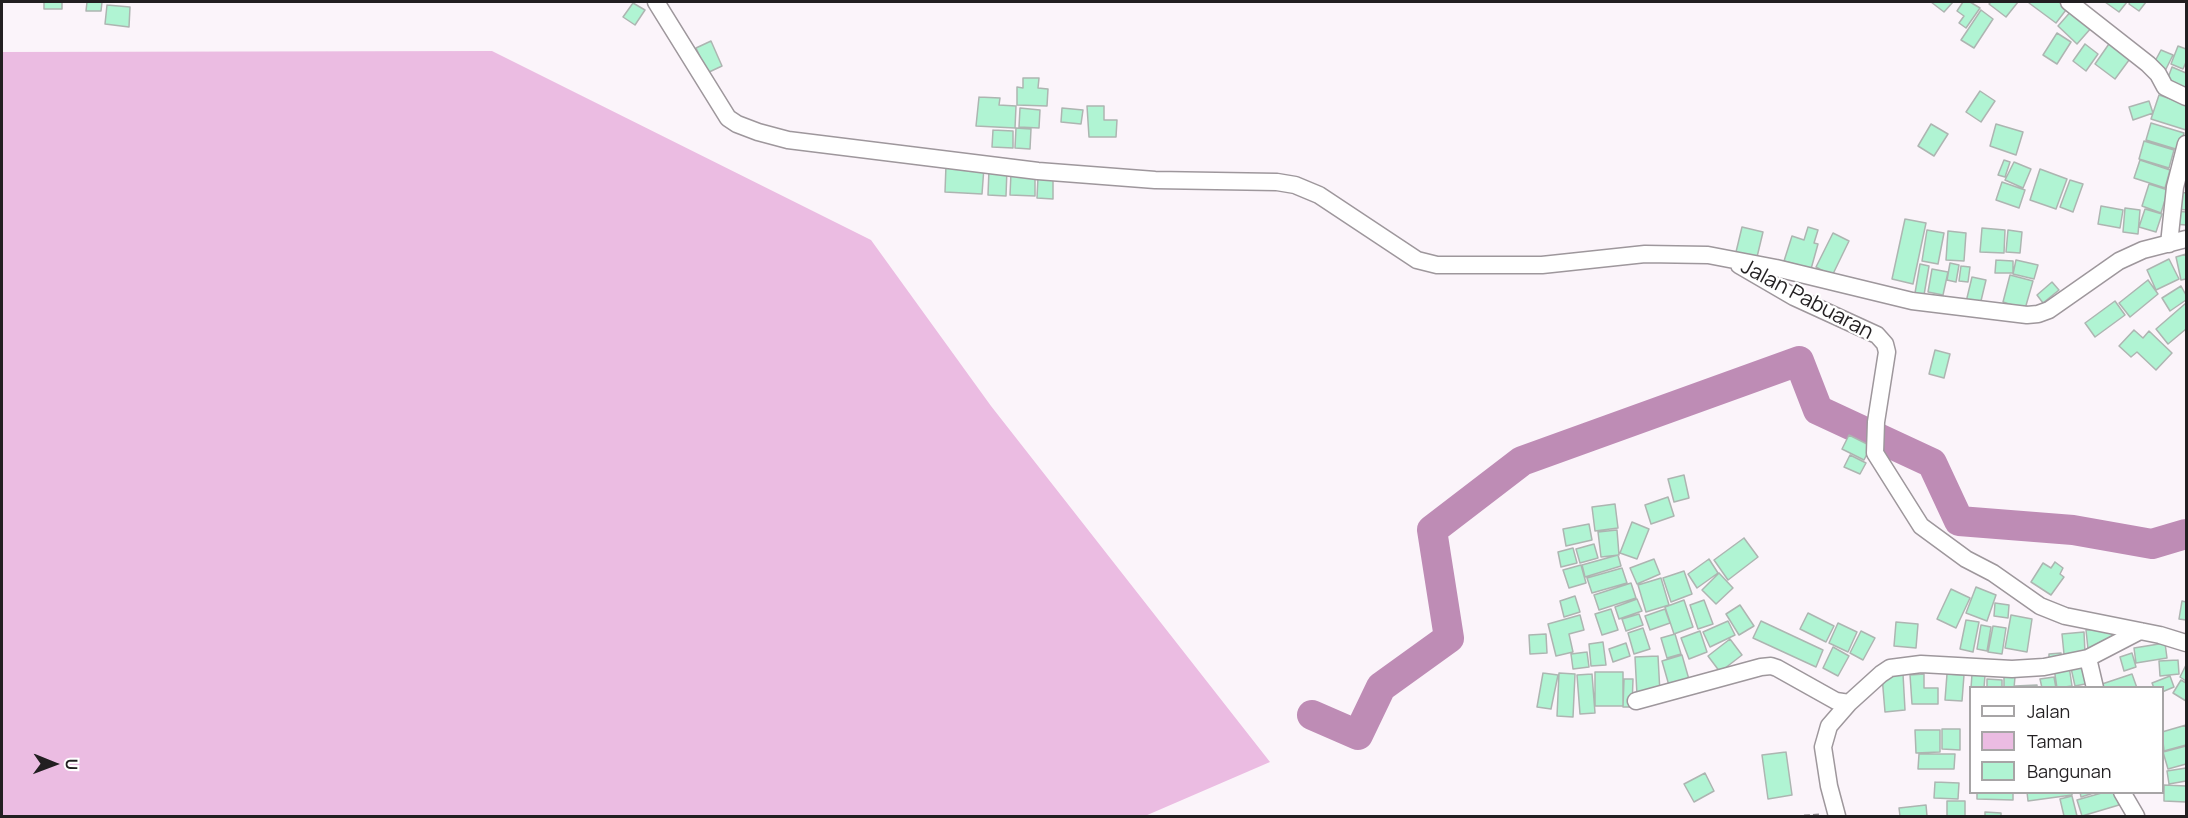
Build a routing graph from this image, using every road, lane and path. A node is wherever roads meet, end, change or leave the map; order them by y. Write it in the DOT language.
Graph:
graph roads {
  1 [pos="656,2"];
  2 [pos="2069,2"];
  3 [pos="2187,97"];
  4 [pos="2187,144"];
  5 [pos="2187,239"];
  6 [pos="2169,244"];
  7 [pos="1731,260"];
  8 [pos="2140,632"];
  9 [pos="2187,643"];
  10 [pos="2088,658"];
  11 [pos="2095,686"];
  12 [pos="1636,702"];
  13 [pos="1849,703"];
  14 [pos="2123,794"];
  15 [pos="1837,816"];
  16 [pos="2136,816"];
  1 -- 7 [label="street"];
  2 -- 3 [label="street"];
  4 -- 6 [label="street"];
  5 -- 6 [label="street"];
  6 -- 7 [label="street"];
  7 -- 8 [label="street, Jalan Pabuaran"];
  8 -- 9 [label="street"];
  8 -- 10 [label="street"];
  10 -- 11 [label="street"];
  10 -- 13 [label="street"];
  12 -- 13 [label="street"];
  13 -- 15 [label="street"];
  14 -- 16 [label="street"];
}
